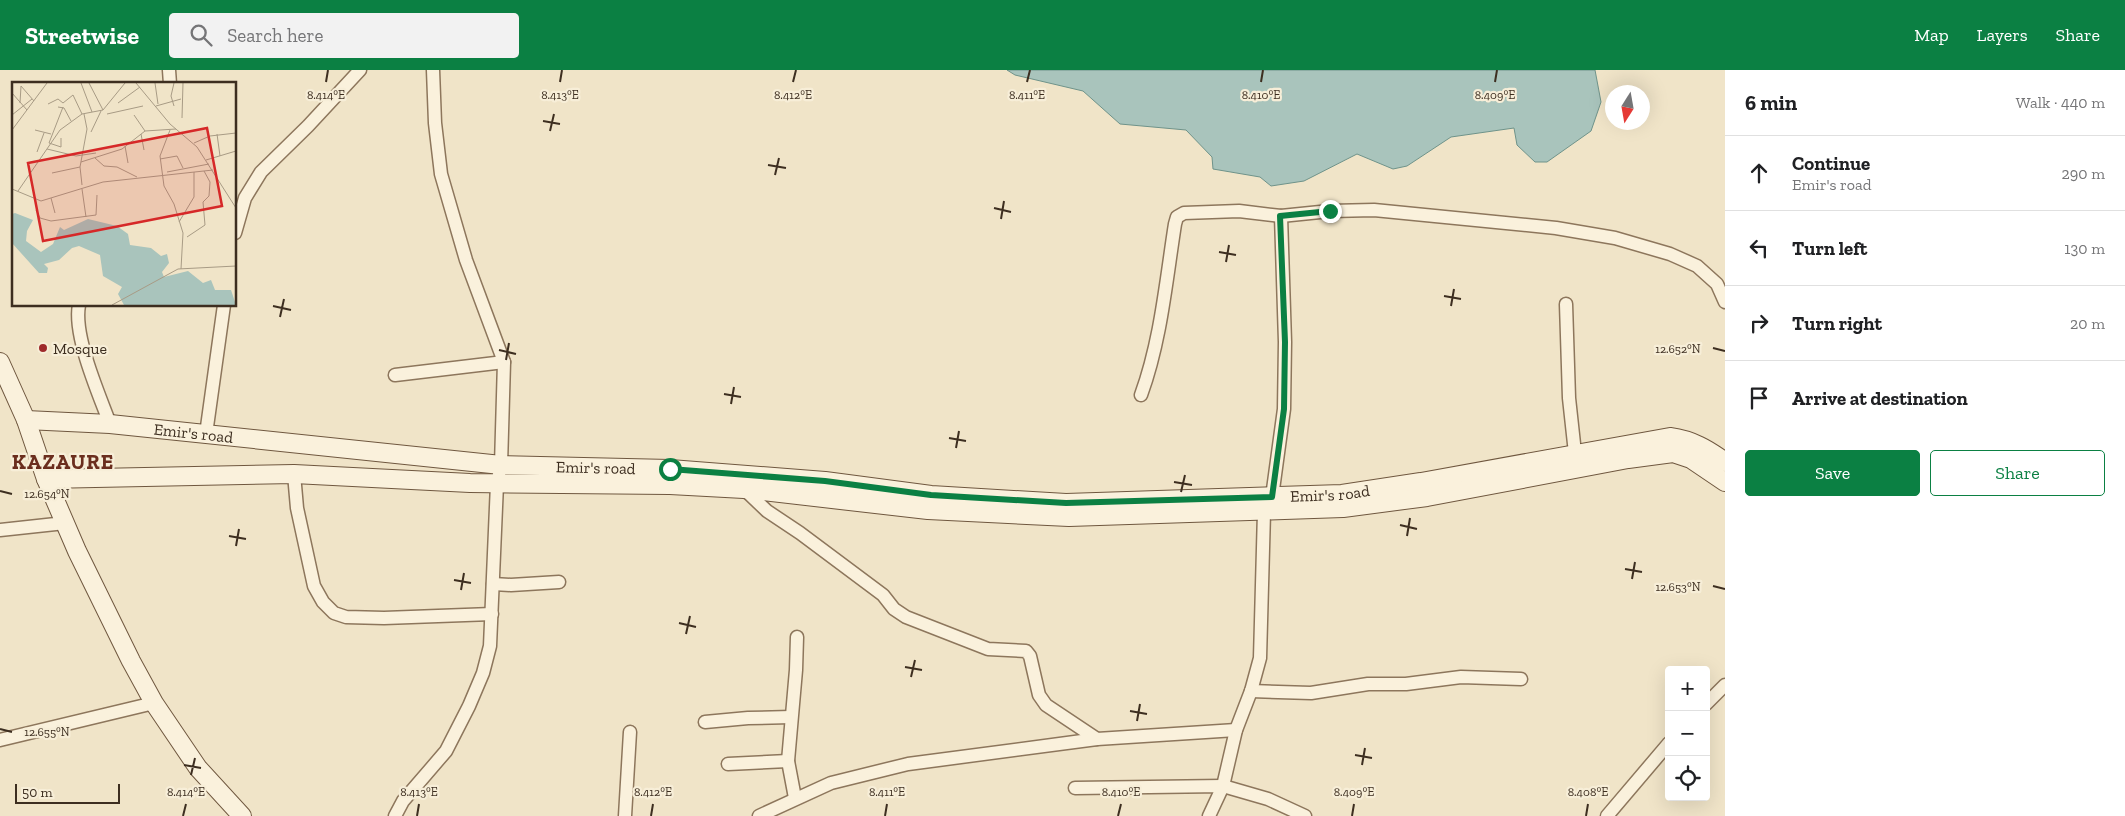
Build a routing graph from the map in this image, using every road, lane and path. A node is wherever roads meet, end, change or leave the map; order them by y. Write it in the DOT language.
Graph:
graph roads {
  1 [pos="360,70"];
  2 [pos="433,70"];
  3 [pos="1280,216"];
  4 [pos="236,230"];
  5 [pos="1725,302"];
  6 [pos="1566,304"];
  7 [pos="78,306"];
  8 [pos="224,306"];
  9 [pos="0,362"];
  10 [pos="504,362"];
  11 [pos="395,375"];
  12 [pos="1142,395"];
  13 [pos="26,420"];
  14 [pos="110,424"];
  15 [pos="206,434"];
  16 [pos="1575,453"];
  17 [pos="1725,462"];
  18 [pos="501,465"];
  19 [pos="294,474"];
  20 [pos="46,479"];
  21 [pos="1725,482"];
  22 [pos="497,484"];
  23 [pos="744,489"];
  24 [pos="1268,505"];
  25 [pos="66,523"];
  26 [pos="0,530"];
  27 [pos="559,582"];
  28 [pos="493,584"];
  29 [pos="492,614"];
  30 [pos="797,637"];
  31 [pos="1521,679"];
  32 [pos="1725,685"];
  33 [pos="1251,691"];
  34 [pos="1710,700"];
  35 [pos="154,703"];
  36 [pos="791,717"];
  37 [pos="705,722"];
  38 [pos="1236,730"];
  39 [pos="630,732"];
  40 [pos="1097,739"];
  41 [pos="0,740"];
  42 [pos="1665,748"];
  43 [pos="788,761"];
  44 [pos="728,764"];
  45 [pos="1223,786"];
  46 [pos="1075,788"];
  47 [pos="794,798"];
  48 [pos="242,816"];
  49 [pos="395,816"];
  50 [pos="624,816"];
  51 [pos="759,816"];
  52 [pos="1209,816"];
  53 [pos="1305,816"];
  54 [pos="1607,816"];
  1 -- 4 [label="street"];
  2 -- 10 [label="street"];
  3 -- 5 [label="street"];
  3 -- 12 [label="street"];
  3 -- 24 [label="street"];
  6 -- 16 [label="street"];
  7 -- 14 [label="street"];
  8 -- 15 [label="street"];
  9 -- 13 [label="main road"];
  10 -- 11 [label="street"];
  10 -- 18 [label="street"];
  13 -- 14 [label="main road, Emir's road"];
  13 -- 20 [label="main road"];
  14 -- 15 [label="main road, Emir's road"];
  15 -- 18 [label="main road, Emir's road"];
  16 -- 17 [label="main road, Emir's road"];
  16 -- 24 [label="main road, Emir's road"];
  18 -- 22 [label="street"];
  18 -- 24 [label="main road, Emir's road"];
  19 -- 20 [label="main road, Emir's road"];
  19 -- 22 [label="main road, Emir's road"];
  19 -- 29 [label="street"];
  20 -- 25 [label="main road"];
  21 -- 24 [label="main road, Emir's road"];
  22 -- 23 [label="main road, Emir's road"];
  22 -- 28 [label="street"];
  23 -- 24 [label="main road, Emir's road"];
  23 -- 40 [label="street"];
  24 -- 33 [label="street"];
  25 -- 26 [label="street"];
  25 -- 35 [label="main road"];
  27 -- 28 [label="street"];
  28 -- 29 [label="street"];
  29 -- 49 [label="street"];
  30 -- 36 [label="street"];
  31 -- 33 [label="street"];
  32 -- 34 [label="street"];
  33 -- 38 [label="street"];
  35 -- 41 [label="street"];
  35 -- 48 [label="main road"];
  36 -- 37 [label="street"];
  36 -- 43 [label="street"];
  38 -- 40 [label="street"];
  38 -- 45 [label="street"];
  39 -- 50 [label="street"];
  40 -- 47 [label="street"];
  42 -- 54 [label="street"];
  43 -- 44 [label="street"];
  43 -- 47 [label="street"];
  45 -- 46 [label="street"];
  45 -- 52 [label="street"];
  45 -- 53 [label="street"];
  47 -- 51 [label="street"];
}
